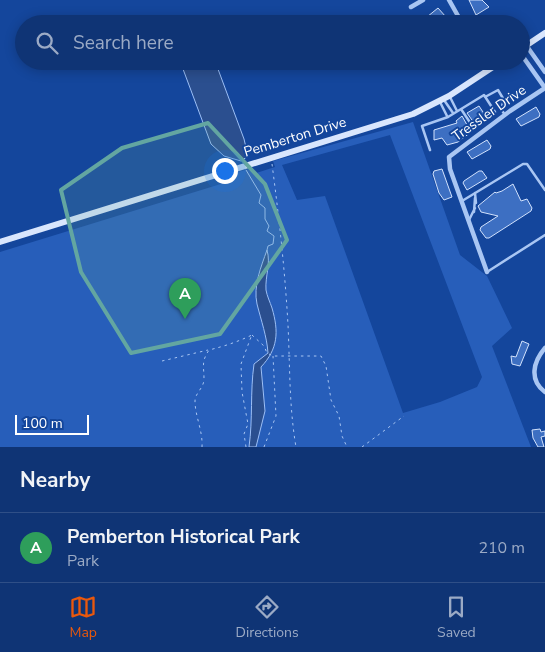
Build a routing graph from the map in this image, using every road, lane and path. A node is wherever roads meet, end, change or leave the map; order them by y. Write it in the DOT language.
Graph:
graph roads {
  1 [pos="422,0"];
  2 [pos="449,0"];
  3 [pos="411,7"];
  4 [pos="457,15"];
  5 [pos="545,33"];
  6 [pos="530,43"];
  7 [pos="530,54"];
  8 [pos="530,67"];
  9 [pos="488,70"];
  10 [pos="545,72"];
  11 [pos="545,88"];
  12 [pos="485,97"];
  13 [pos="444,99"];
  14 [pos="461,109"];
  15 [pos="501,109"];
  16 [pos="457,111"];
  17 [pos="495,112"];
  18 [pos="453,113"];
  19 [pos="505,115"];
  20 [pos="448,116"];
  21 [pos="430,150"];
  22 [pos="271,157"];
  23 [pos="545,190"];
  24 [pos="475,193"];
  25 [pos="476,198"];
  26 [pos="462,201"];
  27 [pos="476,203"];
  28 [pos="475,208"];
  29 [pos="474,212"];
  30 [pos="469,220"];
  31 [pos="545,235"];
  32 [pos="0,242"];
  33 [pos="487,272"];
  34 [pos="252,335"];
  35 [pos="545,348"];
  36 [pos="209,350"];
  37 [pos="289,355"];
  38 [pos="273,356"];
  39 [pos="162,361"];
  40 [pos="545,392"];
  41 [pos="404,416"];
  42 [pos="202,447"];
  43 [pos="246,447"];
  44 [pos="264,447"];
  45 [pos="296,447"];
  46 [pos="346,447"];
  47 [pos="362,447"];
  1 -- 3 [label="street"];
  2 -- 4 [label="street"];
  5 -- 6 [label="street"];
  7 -- 10 [label="street"];
  8 -- 11 [label="street"];
  9 -- 13 [label="street, Pemberton Drive"];
  11 -- 19 [label="street, Tressler Drive"];
  12 -- 14 [label="lane"];
  12 -- 15 [label="lane"];
  12 -- 17 [label="lane"];
  13 -- 16 [label="lane"];
  13 -- 18 [label="lane"];
  13 -- 20 [label="lane"];
  13 -- 22 [label="street, Pemberton Drive"];
  14 -- 16 [label="lane"];
  14 -- 17 [label="lane"];
  15 -- 17 [label="lane"];
  15 -- 19 [label="lane"];
  16 -- 18 [label="lane"];
  18 -- 20 [label="lane"];
  19 -- 26 [label="street, Tressler Drive"];
  20 -- 21 [label="lane"];
  22 -- 32 [label="street, Pemberton Drive"];
  22 -- 37 [label="path"];
  23 -- 24 [label="lane"];
  24 -- 25 [label="lane"];
  24 -- 26 [label="lane"];
  25 -- 27 [label="lane"];
  25 -- 29 [label="lane"];
  26 -- 30 [label="street, Tressler Drive"];
  28 -- 29 [label="lane"];
  29 -- 30 [label="lane"];
  30 -- 33 [label="street, Tressler Drive"];
  31 -- 33 [label="lane"];
  34 -- 36 [label="path"];
  34 -- 38 [label="path"];
  34 -- 43 [label="path"];
  35 -- 40 [label="street"];
  36 -- 39 [label="path"];
  36 -- 42 [label="path"];
  37 -- 38 [label="path"];
  37 -- 45 [label="path"];
  37 -- 46 [label="path"];
  38 -- 44 [label="path"];
  41 -- 47 [label="path"];
}
